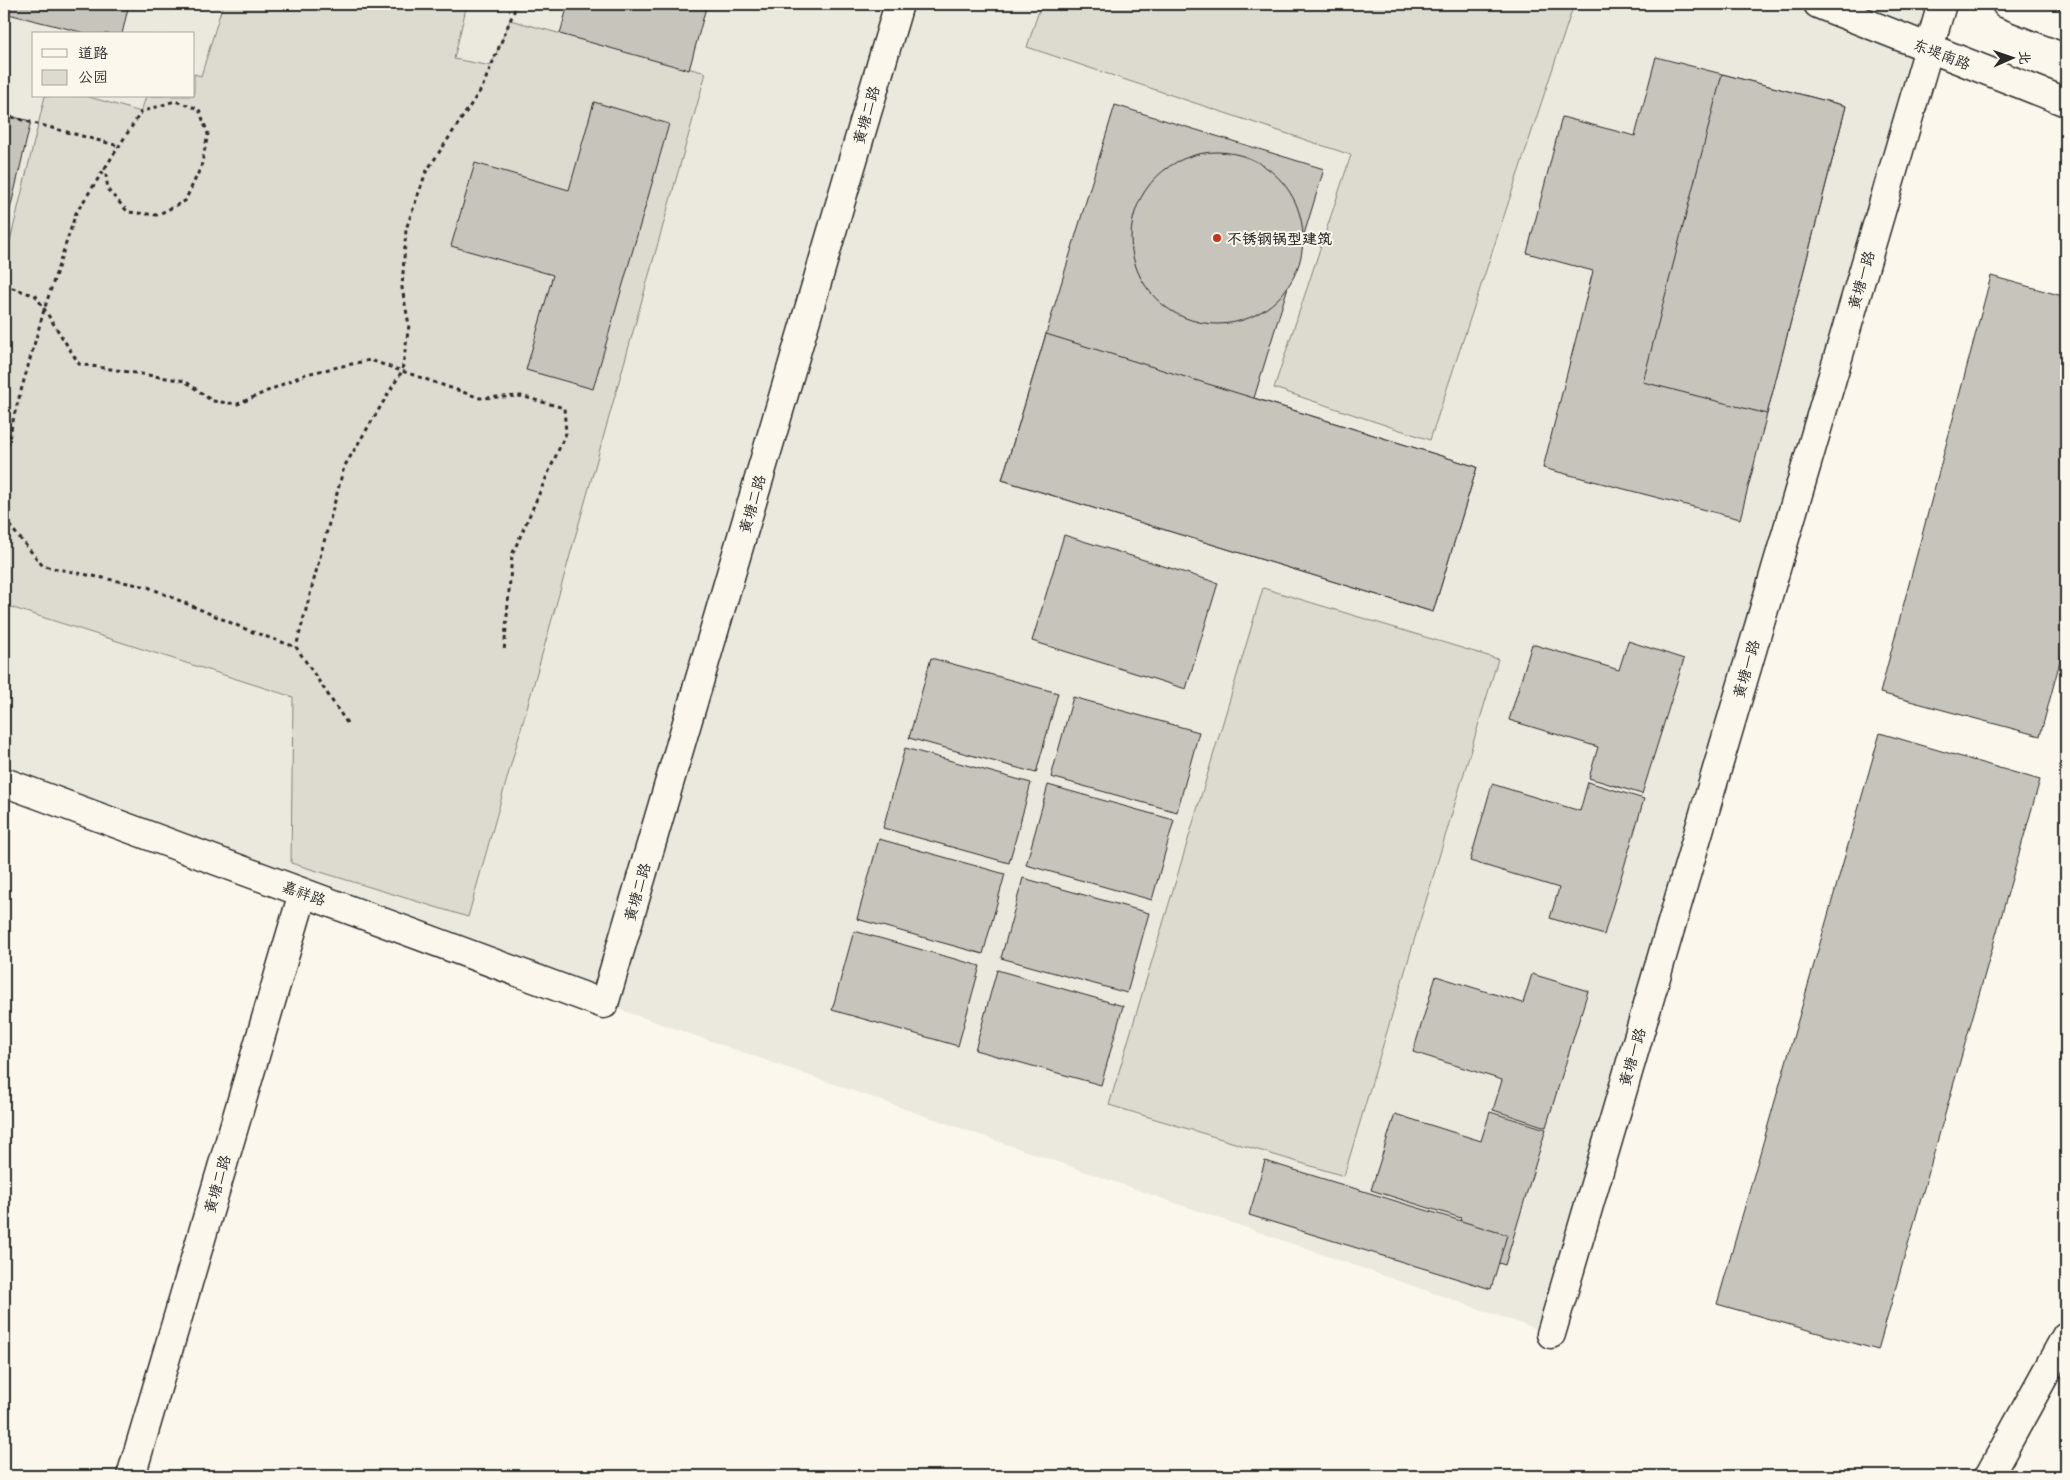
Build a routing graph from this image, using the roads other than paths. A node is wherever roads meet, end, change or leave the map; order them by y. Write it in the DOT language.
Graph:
graph roads {
  1 [pos="900,4"];
  2 [pos="1818,4"];
  3 [pos="1942,4"];
  4 [pos="2006,4"];
  5 [pos="2066,27"];
  6 [pos="1929,49"];
  7 [pos="2066,102"];
  8 [pos="4,782"];
  9 [pos="303,893"];
  10 [pos="604,1004"];
  11 [pos="1551,1334"];
  12 [pos="2066,1336"];
  13 [pos="131,1476"];
  14 [pos="1989,1476"];
  1 -- 10 [label="street, 黄塘二路"];
  2 -- 6 [label="street, 东堤南路"];
  3 -- 6 [label="street, 黄塘一路"];
  4 -- 5 [label="street"];
  6 -- 7 [label="street, 东堤南路"];
  6 -- 11 [label="street, 黄塘一路"];
  8 -- 9 [label="street, 嘉祥路"];
  9 -- 10 [label="street, 嘉祥路"];
  9 -- 13 [label="street, 黄塘二路"];
  12 -- 14 [label="street"];
}
